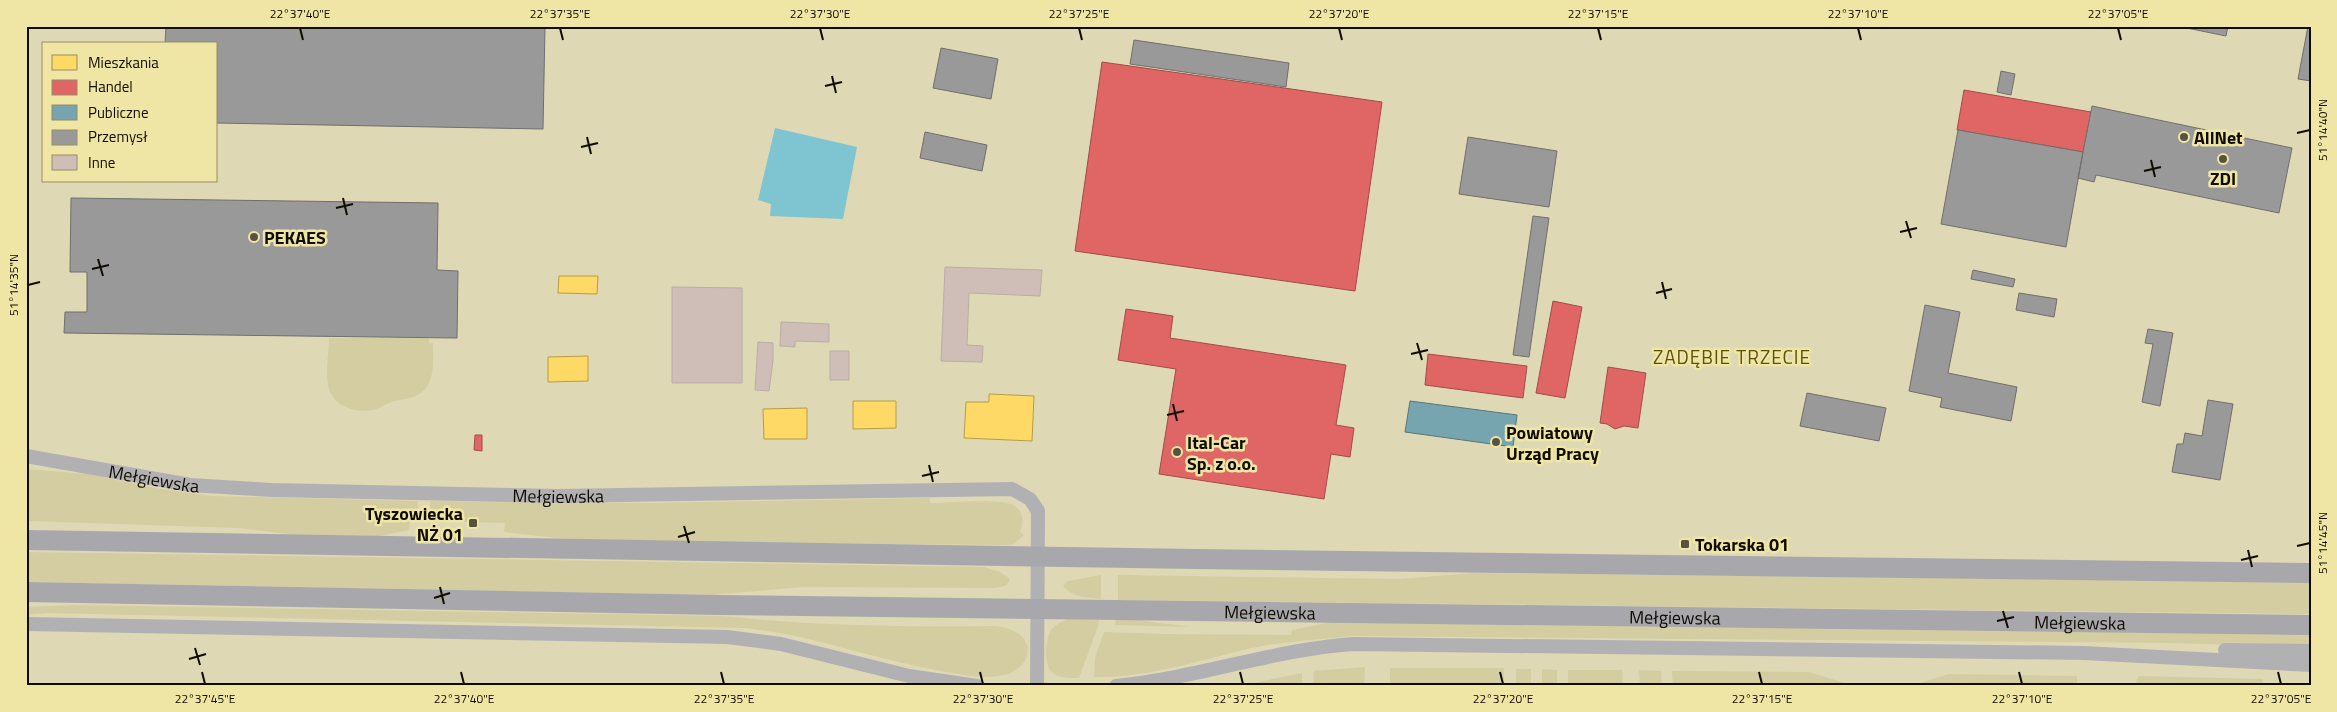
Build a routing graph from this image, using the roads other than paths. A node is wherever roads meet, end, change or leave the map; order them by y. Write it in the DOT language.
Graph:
graph roads {
  1 [pos="26,456"];
  2 [pos="26,540"];
  3 [pos="1038,556"];
  4 [pos="2311,573"];
  5 [pos="26,592"];
  6 [pos="1038,608"];
  7 [pos="26,624"];
  8 [pos="2311,625"];
  9 [pos="2311,650"];
  10 [pos="2084,653"];
  11 [pos="2311,665"];
  12 [pos="977,686"];
  13 [pos="1037,686"];
  14 [pos="1116,686"];
  1 -- 3 [label="street, Mełgiewska"];
  2 -- 3 [label="main road"];
  3 -- 4 [label="main road"];
  3 -- 6 [label="street, Mełgiewska"];
  5 -- 6 [label="main road, Mełgiewska"];
  6 -- 8 [label="main road, Mełgiewska"];
  6 -- 13 [label="street, Mełgiewska"];
  7 -- 12 [label="street"];
  9 -- 10 [label="street, Mełgiewska"];
  10 -- 11 [label="street, Mełgiewska"];
  10 -- 14 [label="street, Mełgiewska"];
}
